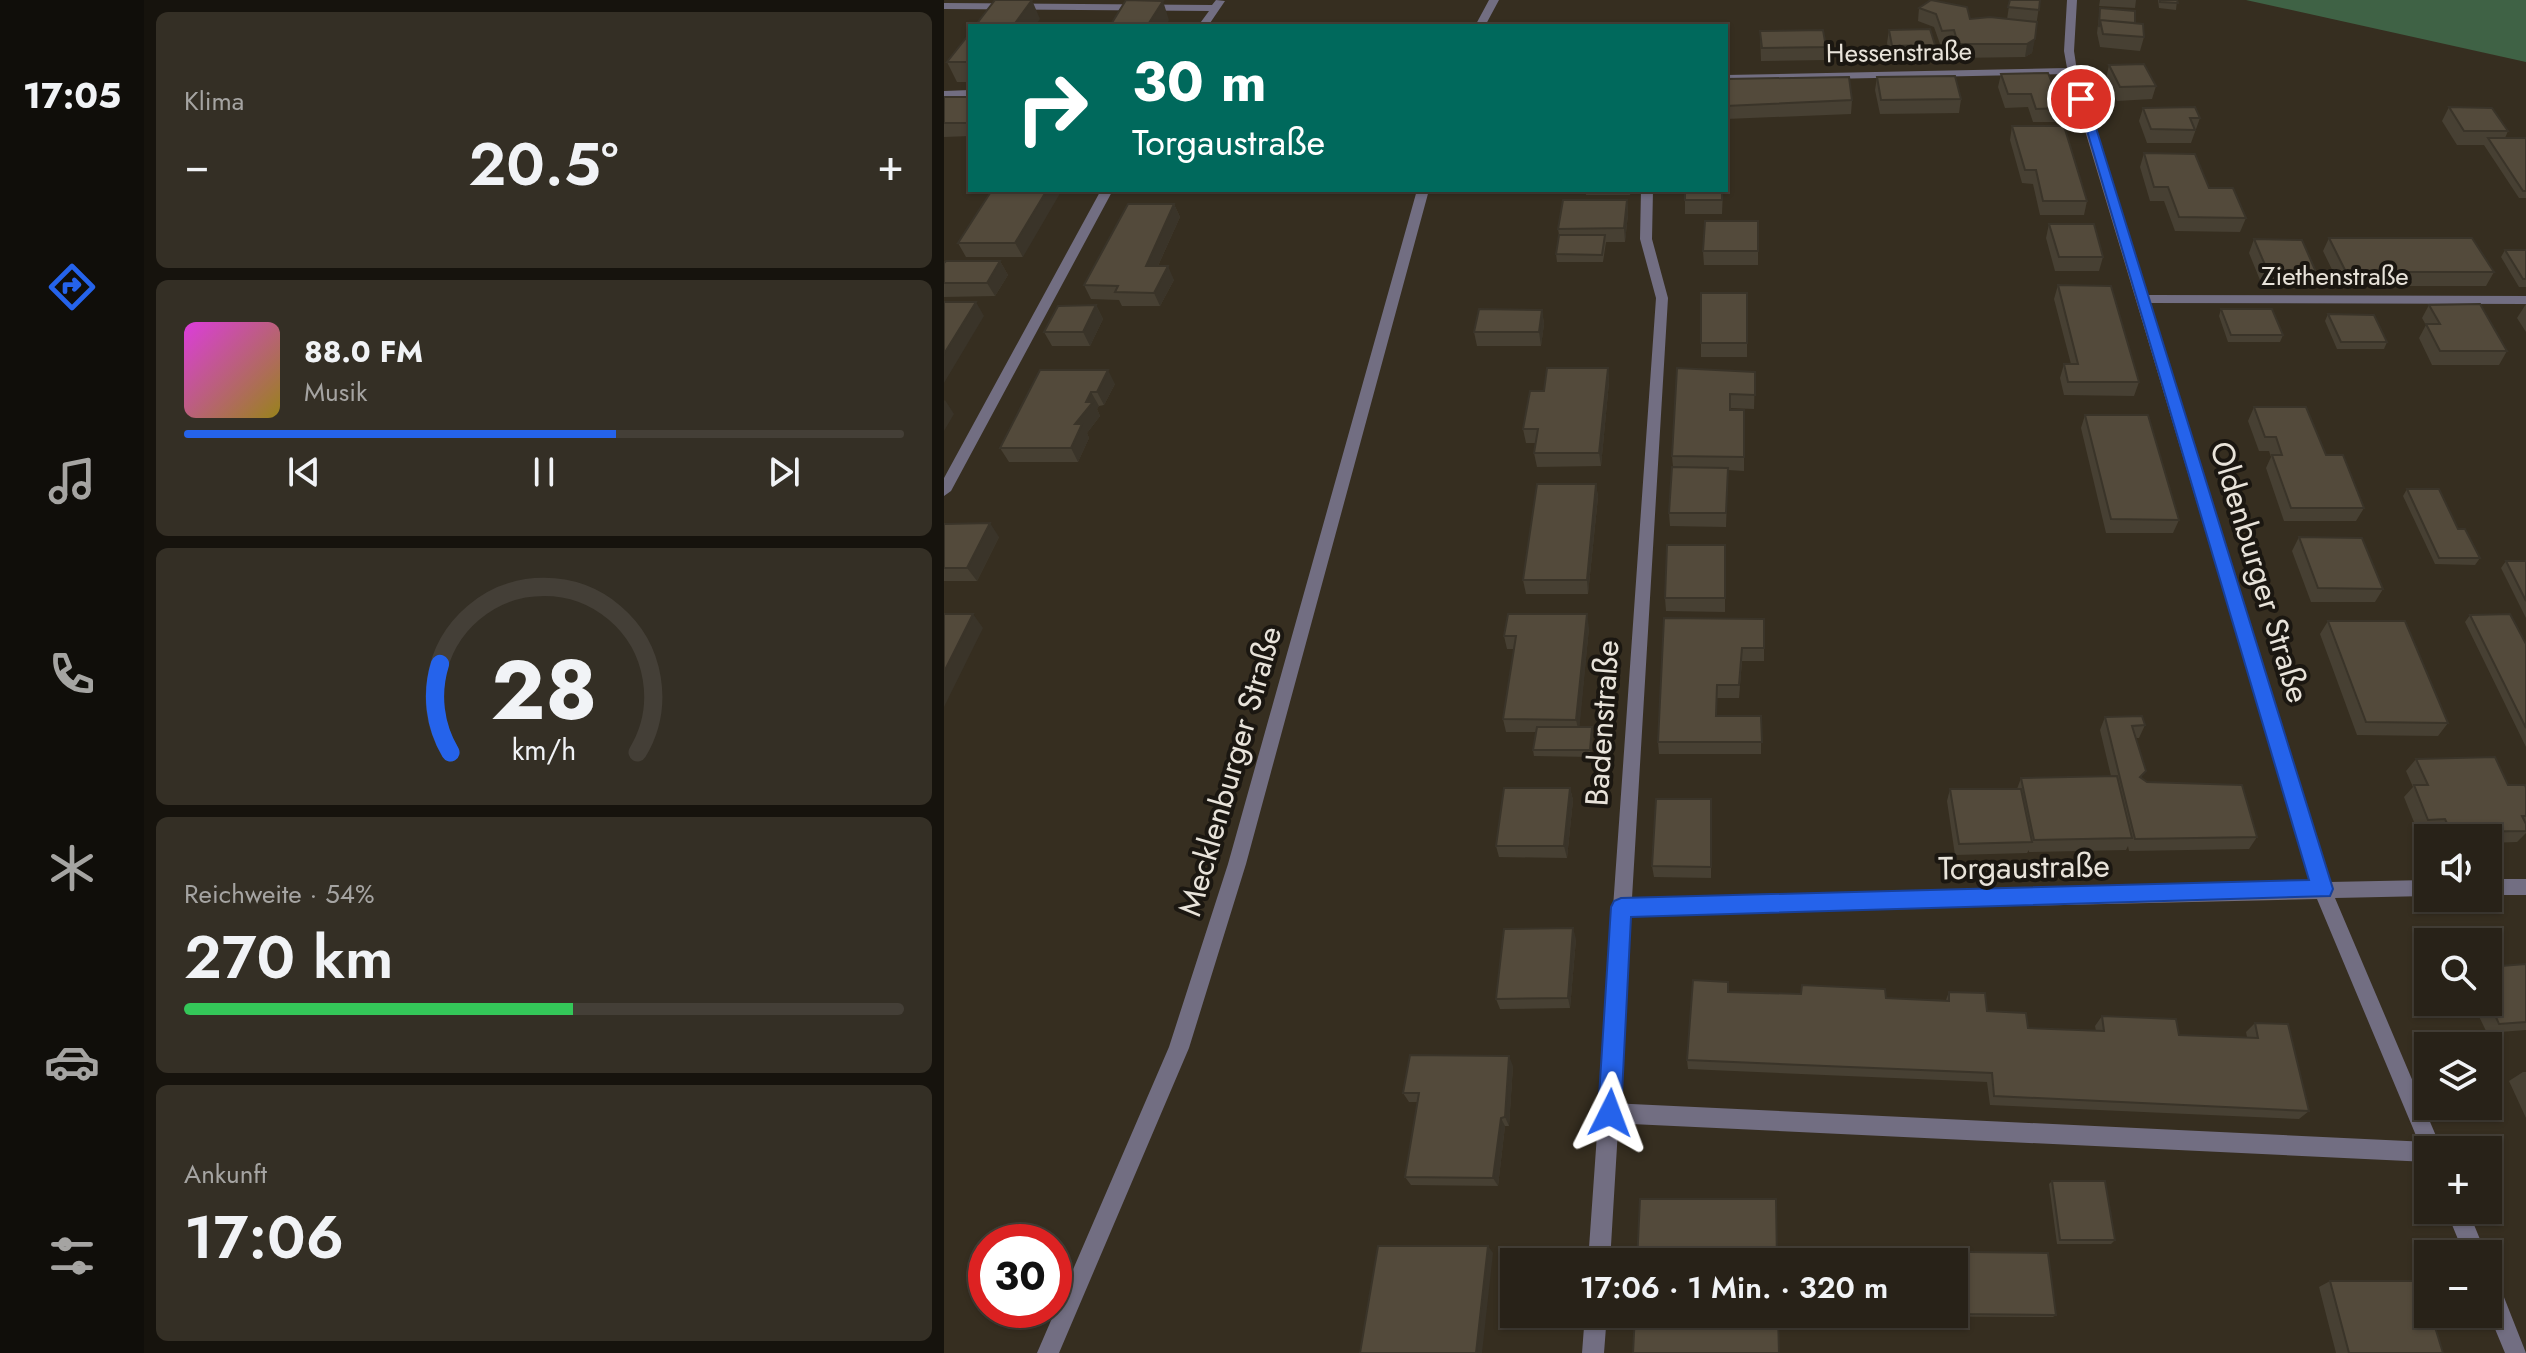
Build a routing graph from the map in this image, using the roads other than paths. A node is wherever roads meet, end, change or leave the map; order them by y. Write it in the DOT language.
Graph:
graph roads {
  1 [pos="1494,0"];
  2 [pos="2072,0"];
  3 [pos="1218,4"];
  4 [pos="944,6"];
  5 [pos="1204,24"];
  6 [pos="1481,24"];
  7 [pos="2072,71"];
  8 [pos="1728,78"];
  9 [pos="968,93"];
  10 [pos="944,94"];
  11 [pos="1106,192"];
  12 [pos="1422,192"];
  13 [pos="1647,192"];
  14 [pos="2144,299"];
  15 [pos="2526,300"];
  16 [pos="944,491"];
  17 [pos="2502,887"];
  18 [pos="2526,887"];
  19 [pos="2414,888"];
  20 [pos="2322,889"];
  21 [pos="1621,907"];
  22 [pos="1610,1113"];
  23 [pos="2424,1136"];
  24 [pos="2414,1150"];
  25 [pos="1600,1248"];
  26 [pos="2502,1319"];
  27 [pos="1595,1328"];
  28 [pos="1048,1353"];
  29 [pos="1593,1353"];
  30 [pos="2516,1353"];
  1 -- 6 [label="street"];
  2 -- 7 [label="street, Oldenburger Straße"];
  3 -- 4 [label="street"];
  3 -- 5 [label="street"];
  7 -- 8 [label="street, Hessenstraße"];
  7 -- 14 [label="street, Oldenburger Straße"];
  9 -- 10 [label="street"];
  11 -- 16 [label="street"];
  12 -- 28 [label="street, Mecklenburger Straße"];
  13 -- 21 [label="street, Badenstraße"];
  14 -- 15 [label="street, Ziethenstraße"];
  14 -- 20 [label="street, Oldenburger Straße"];
  17 -- 18 [label="street"];
  19 -- 20 [label="street, Torgaustraße"];
  20 -- 21 [label="street, Torgaustraße"];
  20 -- 23 [label="street, Oldenburger Straße"];
  21 -- 22 [label="street, Badenstraße"];
  22 -- 24 [label="street"];
  22 -- 25 [label="street, Badenstraße"];
  26 -- 30 [label="street"];
  27 -- 29 [label="street"];
}
